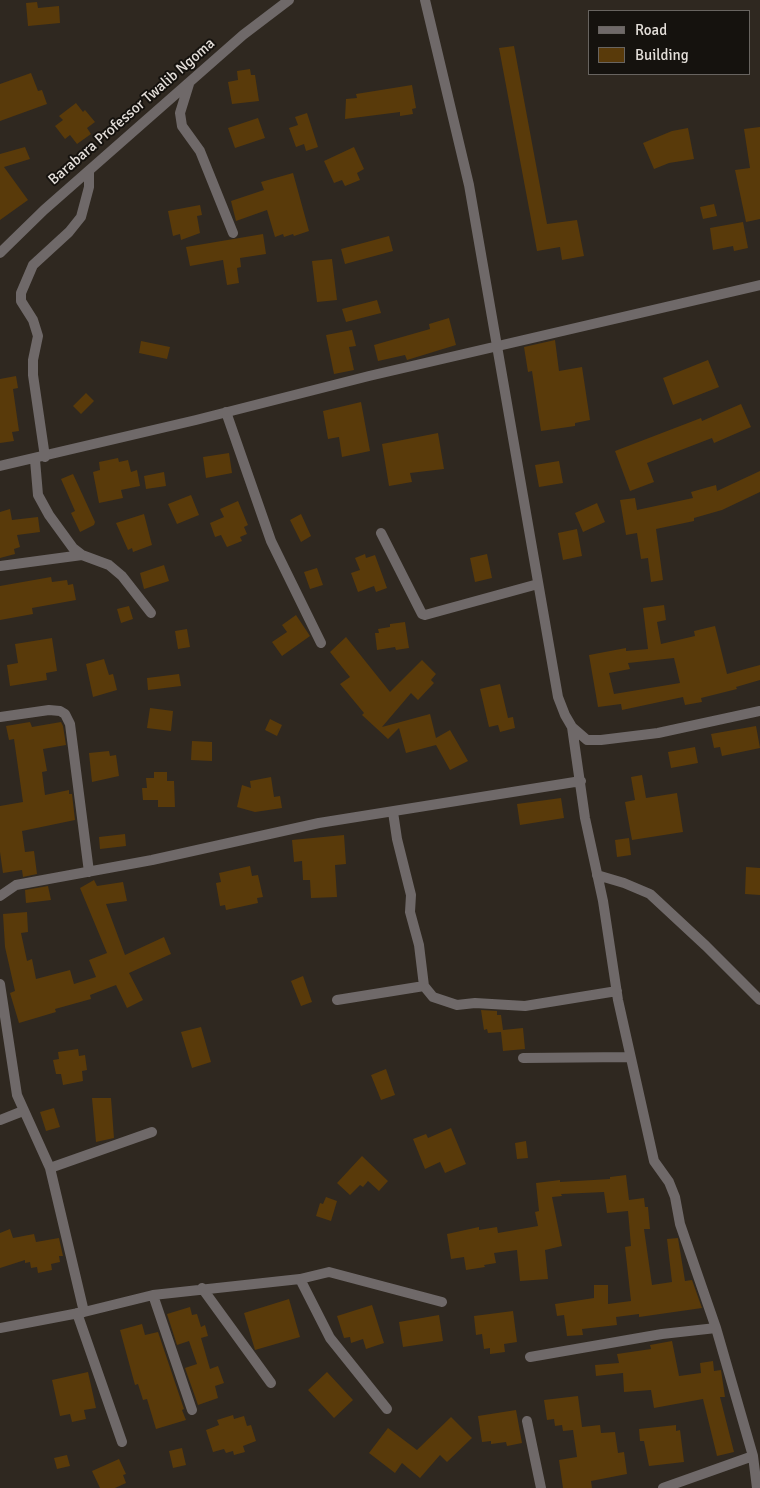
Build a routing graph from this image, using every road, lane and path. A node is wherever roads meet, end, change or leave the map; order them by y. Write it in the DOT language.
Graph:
graph roads {
  1 [pos="289,0"];
  2 [pos="426,0"];
  3 [pos="191,81"];
  4 [pos="89,172"];
  5 [pos="233,234"];
  6 [pos="0,253"];
  7 [pos="760,285"];
  8 [pos="497,346"];
  9 [pos="226,412"];
  10 [pos="45,457"];
  11 [pos="35,460"];
  12 [pos="0,466"];
  13 [pos="381,532"];
  14 [pos="82,555"];
  15 [pos="0,566"];
  16 [pos="538,584"];
  17 [pos="151,612"];
  18 [pos="321,643"];
  19 [pos="760,711"];
  20 [pos="0,717"];
  21 [pos="572,727"];
  22 [pos="581,781"];
  23 [pos="393,812"];
  24 [pos="89,872"];
  25 [pos="597,875"];
  26 [pos="0,896"];
  27 [pos="0,984"];
  28 [pos="424,986"];
  29 [pos="617,991"];
  30 [pos="337,1000"];
  31 [pos="760,1000"];
  32 [pos="630,1057"];
  33 [pos="523,1058"];
  34 [pos="23,1111"];
  35 [pos="0,1120"];
  36 [pos="152,1132"];
  37 [pos="50,1168"];
  38 [pos="300,1279"];
  39 [pos="202,1288"];
  40 [pos="153,1295"];
  41 [pos="442,1302"];
  42 [pos="80,1313"];
  43 [pos="0,1328"];
  44 [pos="716,1328"];
  45 [pos="530,1358"];
  46 [pos="270,1383"];
  47 [pos="192,1410"];
  48 [pos="387,1410"];
  49 [pos="527,1421"];
  50 [pos="122,1442"];
  51 [pos="753,1456"];
  52 [pos="541,1488"];
  53 [pos="662,1488"];
  54 [pos="757,1488"];
  1 -- 3 [label="street, Barabara Professor Twalib Ngoma"];
  2 -- 8 [label="street"];
  3 -- 4 [label="street, Barabara Professor Twalib Ngoma"];
  3 -- 5 [label="street"];
  4 -- 6 [label="street, Barabara Professor Twalib Ngoma"];
  4 -- 10 [label="street"];
  7 -- 8 [label="street"];
  8 -- 9 [label="street"];
  8 -- 16 [label="street"];
  9 -- 10 [label="street"];
  9 -- 18 [label="street"];
  10 -- 11 [label="street"];
  11 -- 12 [label="street"];
  11 -- 14 [label="street"];
  13 -- 16 [label="street"];
  14 -- 15 [label="street"];
  14 -- 17 [label="street"];
  16 -- 21 [label="street"];
  19 -- 21 [label="street"];
  20 -- 24 [label="street"];
  21 -- 22 [label="street"];
  22 -- 23 [label="street"];
  22 -- 25 [label="street"];
  23 -- 24 [label="street"];
  23 -- 28 [label="street"];
  24 -- 26 [label="street"];
  25 -- 29 [label="street"];
  25 -- 31 [label="street"];
  27 -- 34 [label="street"];
  28 -- 29 [label="street"];
  28 -- 30 [label="street"];
  29 -- 32 [label="street"];
  32 -- 33 [label="street"];
  32 -- 44 [label="street"];
  34 -- 35 [label="street"];
  34 -- 37 [label="street"];
  36 -- 37 [label="street"];
  37 -- 42 [label="street"];
  38 -- 39 [label="street"];
  38 -- 41 [label="street"];
  38 -- 48 [label="street"];
  39 -- 40 [label="street"];
  39 -- 46 [label="street"];
  40 -- 42 [label="street"];
  40 -- 47 [label="street"];
  42 -- 43 [label="street"];
  42 -- 50 [label="street"];
  44 -- 45 [label="street"];
  44 -- 51 [label="street"];
  49 -- 52 [label="street"];
  51 -- 53 [label="street"];
  51 -- 54 [label="street"];
}
